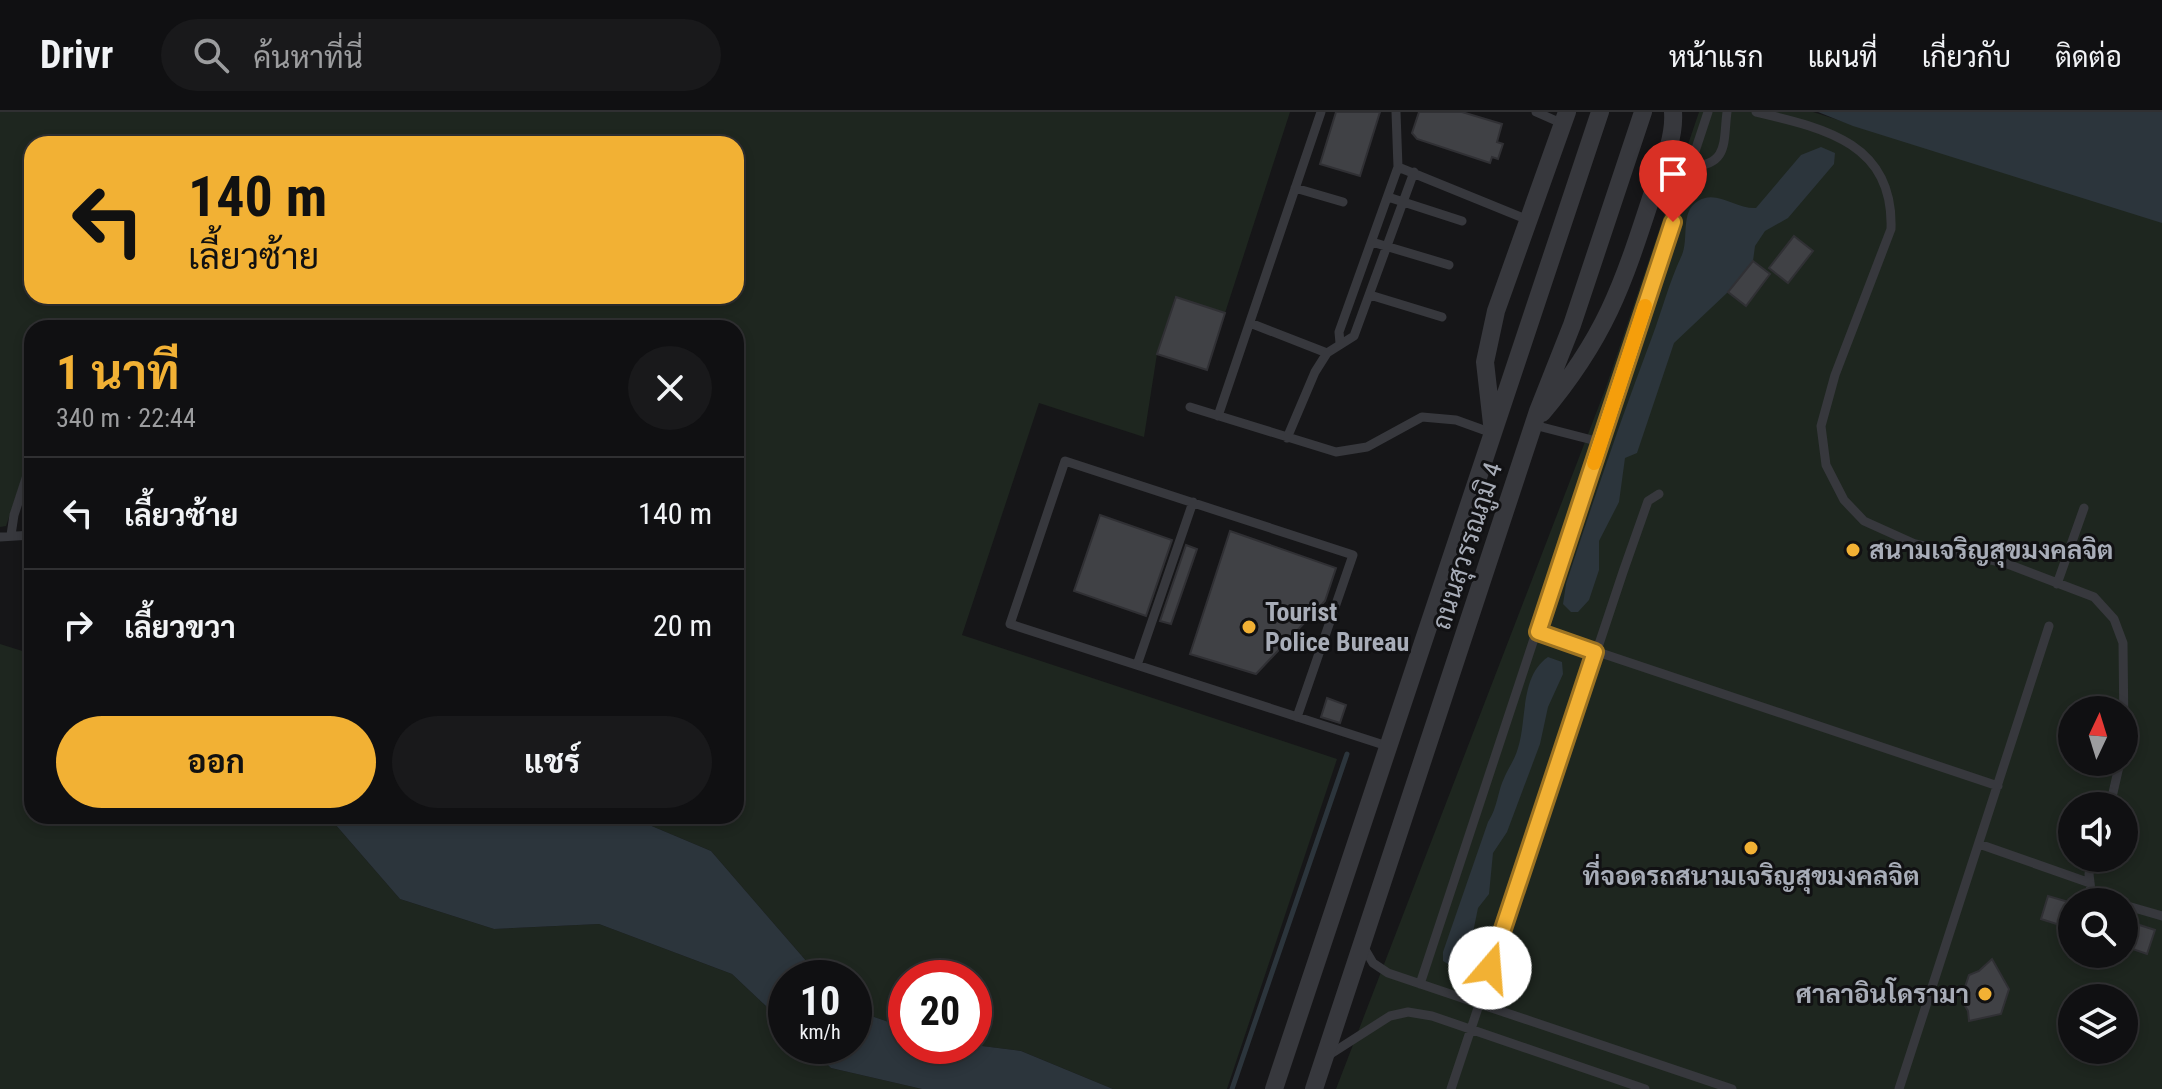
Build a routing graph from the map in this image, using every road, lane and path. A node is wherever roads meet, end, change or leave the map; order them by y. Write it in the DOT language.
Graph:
graph roads {
  1 [pos="1321,112"];
  2 [pos="1396,112"];
  3 [pos="1536,112"];
  4 [pos="1600,112"];
  5 [pos="1643,112"];
  6 [pos="1673,112"];
  7 [pos="1708,112"];
  8 [pos="1727,112"];
  9 [pos="1756,112"];
  10 [pos="1564,118"];
  11 [pos="1398,167"];
  12 [pos="1691,167"];
  13 [pos="1414,172"];
  14 [pos="1295,188"];
  15 [pos="1388,197"];
  16 [pos="1343,202"];
  17 [pos="1403,202"];
  18 [pos="1528,220"];
  19 [pos="1462,221"];
  20 [pos="1372,242"];
  21 [pos="1387,247"];
  22 [pos="1449,265"];
  23 [pos="1370,295"];
  24 [pos="1442,317"];
  25 [pos="1250,323"];
  26 [pos="1340,343"];
  27 [pos="1327,353"];
  28 [pos="1190,407"];
  29 [pos="1218,416"];
  30 [pos="1535,424"];
  31 [pos="1493,432"];
  32 [pos="1287,438"];
  33 [pos="1600,442"];
  34 [pos="24,484"];
  35 [pos="1659,494"];
  36 [pos="1193,502"];
  37 [pos="2084,508"];
  38 [pos="11,535"];
  39 [pos="24,535"];
  40 [pos="0,537"];
  41 [pos="2057,584"];
  42 [pos="2049,626"];
  43 [pos="1538,632"];
  44 [pos="1595,652"];
  45 [pos="1137,665"];
  46 [pos="2124,696"];
  47 [pos="1297,717"];
  48 [pos="1387,746"];
  49 [pos="1998,786"];
  50 [pos="1979,844"];
  51 [pos="2091,872"];
  52 [pos="2090,883"];
  53 [pos="2091,888"];
  54 [pos="2138,909"];
  55 [pos="2162,916"];
  56 [pos="1363,946"];
  57 [pos="1420,984"];
  58 [pos="1478,1005"];
  59 [pos="1470,1031"];
  60 [pos="1326,1057"];
  61 [pos="1274,1089"];
  62 [pos="1314,1089"];
  63 [pos="1451,1089"];
  64 [pos="1645,1089"];
  65 [pos="1732,1089"];
  66 [pos="1899,1089"];
  1 -- 14 [label="lane"];
  2 -- 11 [label="lane"];
  3 -- 10 [label="lane"];
  4 -- 31 [label="street, ถนนสุวรรณภูมิ 4"];
  5 -- 30 [label="street, ถนนสุวรรณภูมิ 4"];
  6 -- 30 [label="street"];
  7 -- 12 [label="lane"];
  8 -- 12 [label="lane"];
  9 -- 41 [label="lane"];
  10 -- 18 [label="street"];
  11 -- 13 [label="lane"];
  11 -- 15 [label="lane"];
  12 -- 33 [label="lane"];
  13 -- 17 [label="lane"];
  13 -- 18 [label="lane"];
  14 -- 16 [label="lane"];
  14 -- 25 [label="lane"];
  15 -- 17 [label="lane"];
  15 -- 20 [label="lane"];
  17 -- 19 [label="lane"];
  17 -- 21 [label="lane"];
  18 -- 31 [label="street"];
  20 -- 21 [label="lane"];
  20 -- 26 [label="lane"];
  21 -- 22 [label="lane"];
  21 -- 23 [label="lane"];
  23 -- 24 [label="lane"];
  23 -- 26 [label="lane"];
  25 -- 27 [label="lane"];
  25 -- 29 [label="lane"];
  26 -- 27 [label="lane"];
  27 -- 32 [label="lane"];
  28 -- 29 [label="lane"];
  29 -- 32 [label="lane"];
  30 -- 33 [label="lane"];
  30 -- 56 [label="street, ถนนสุวรรณภูมิ 4"];
  31 -- 32 [label="lane"];
  31 -- 48 [label="street, ถนนสุวรรณภูมิ 4"];
  33 -- 43 [label="lane"];
  34 -- 38 [label="lane"];
  35 -- 44 [label="lane"];
  36 -- 45 [label="lane"];
  36 -- 45 [label="lane"];
  36 -- 47 [label="lane"];
  37 -- 41 [label="lane"];
  38 -- 39 [label="lane"];
  38 -- 40 [label="lane"];
  41 -- 46 [label="lane"];
  42 -- 49 [label="lane"];
  43 -- 44 [label="lane"];
  43 -- 57 [label="lane"];
  44 -- 49 [label="lane"];
  44 -- 58 [label="lane"];
  45 -- 47 [label="lane"];
  47 -- 48 [label="lane"];
  48 -- 61 [label="street, ถนนสุวรรณภูมิ 4"];
  49 -- 50 [label="lane"];
  50 -- 52 [label="lane"];
  50 -- 66 [label="lane"];
  51 -- 52 [label="lane"];
  52 -- 53 [label="lane"];
  54 -- 55 [label="lane"];
  56 -- 57 [label="lane"];
  56 -- 60 [label="street, ถนนสุวรรณภูมิ 4"];
  57 -- 58 [label="lane"];
  58 -- 59 [label="lane"];
  58 -- 65 [label="lane"];
  59 -- 60 [label="lane"];
  59 -- 63 [label="lane"];
  59 -- 64 [label="lane"];
  60 -- 62 [label="street, ถนนสุวรรณภูมิ 4"];
}
